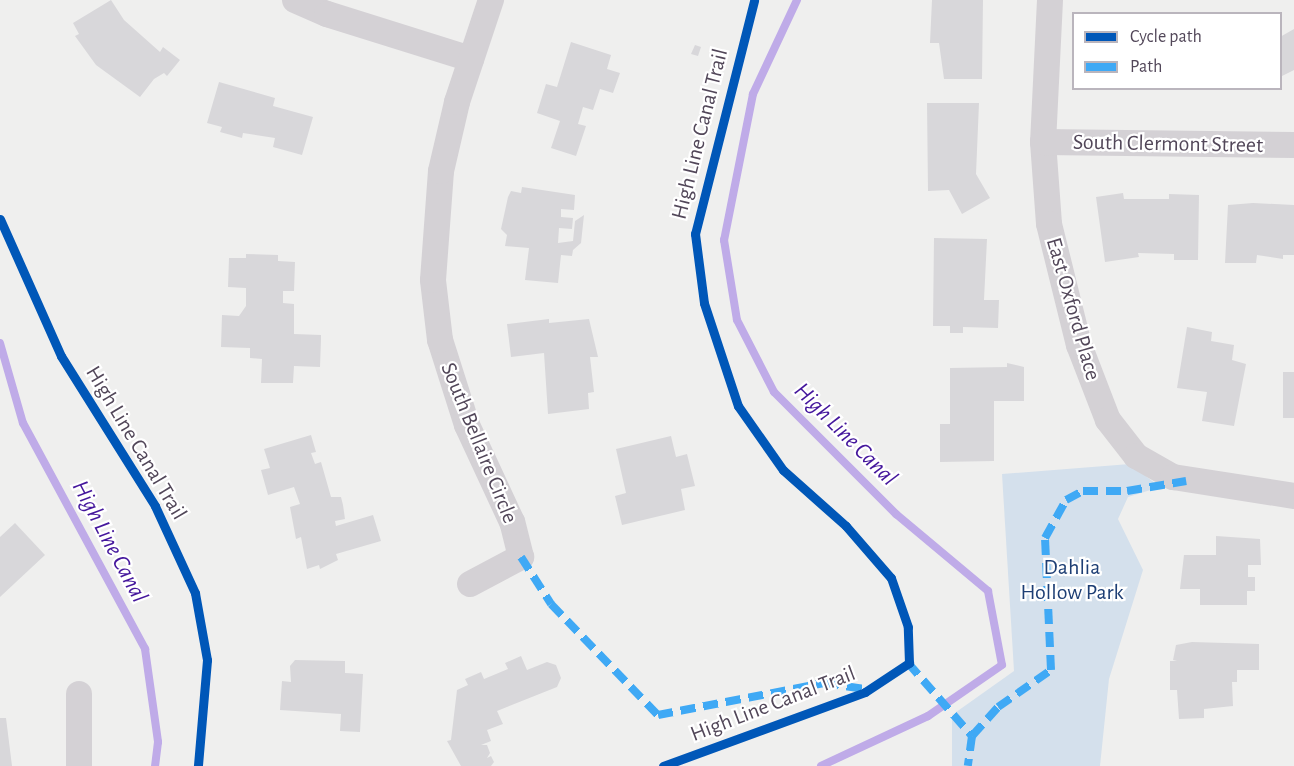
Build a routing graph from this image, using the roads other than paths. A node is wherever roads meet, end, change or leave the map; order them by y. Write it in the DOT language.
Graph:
graph roads {
  1 [pos="295,0"];
  2 [pos="491,0"];
  3 [pos="1050,0"];
  4 [pos="471,59"];
  5 [pos="1043,142"];
  6 [pos="1294,145"];
  7 [pos="1294,496"];
  8 [pos="470,584"];
  9 [pos="79,694"];
  10 [pos="79,766"];
  1 -- 4 [label="street"];
  2 -- 4 [label="street, South Bellaire Circle"];
  3 -- 5 [label="street, East Oxford Place"];
  4 -- 8 [label="street, South Bellaire Circle"];
  5 -- 6 [label="street, South Clermont Street"];
  5 -- 7 [label="street, East Oxford Place"];
  9 -- 10 [label="street"];
}
